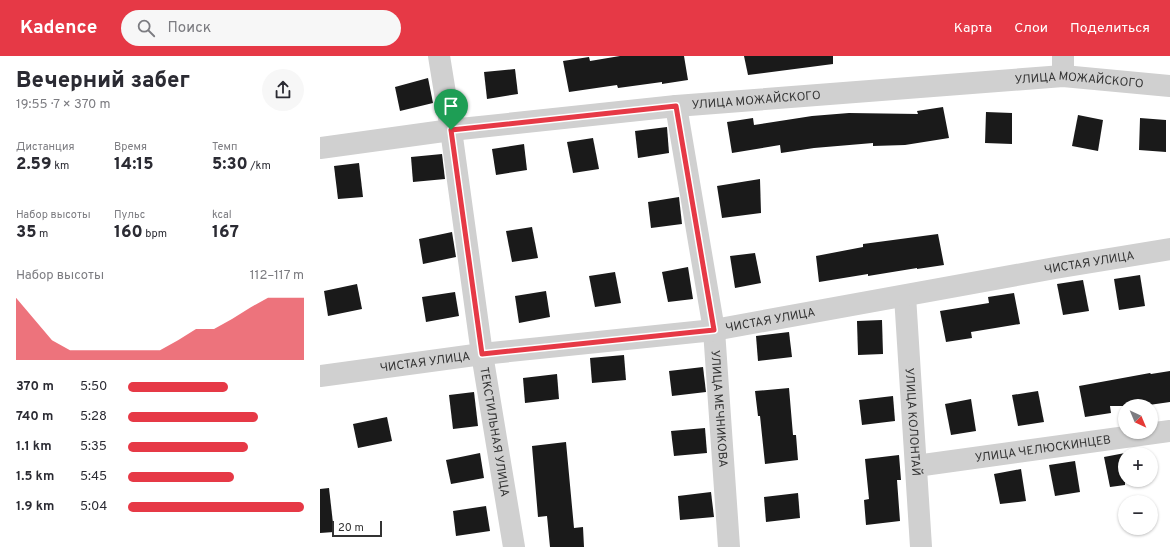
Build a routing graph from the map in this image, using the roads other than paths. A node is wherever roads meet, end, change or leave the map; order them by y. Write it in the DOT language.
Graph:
graph roads {
  1 [pos="439,56"];
  2 [pos="1063,66"];
  3 [pos="1170,86"];
  4 [pos="676,106"];
  5 [pos="451,130"];
  6 [pos="320,148"];
  7 [pos="1170,249"];
  8 [pos="905,296"];
  9 [pos="714,330"];
  10 [pos="482,354"];
  11 [pos="320,376"];
  12 [pos="1170,431"];
  13 [pos="916,466"];
  14 [pos="514,547"];
  15 [pos="729,547"];
  16 [pos="920,547"];
  1 -- 5 [label="street, ТЕКСТИЛЬНАЯ УЛИЦА"];
  2 -- 3 [label="street, УЛИЦА МОЖАЙСКОГО"];
  2 -- 4 [label="street, УЛИЦА МОЖАЙСКОГО"];
  4 -- 5 [label="street, УЛИЦА МОЖАЙСКОГО"];
  4 -- 9 [label="street, УЛИЦА МЕЧНИКОВА"];
  5 -- 6 [label="street, УЛИЦА МОЖАЙСКОГО"];
  5 -- 10 [label="street, ТЕКСТИЛЬНАЯ УЛИЦА"];
  7 -- 8 [label="street, ЧИСТАЯ УЛИЦА"];
  8 -- 9 [label="street, ЧИСТАЯ УЛИЦА"];
  8 -- 13 [label="street, УЛИЦА КОЛОНТАЙ"];
  9 -- 10 [label="street, ЧИСТАЯ УЛИЦА"];
  9 -- 15 [label="street, УЛИЦА МЕЧНИКОВА"];
  10 -- 11 [label="street, ЧИСТАЯ УЛИЦА"];
  10 -- 14 [label="street, ТЕКСТИЛЬНАЯ УЛИЦА"];
  12 -- 13 [label="street, УЛИЦА ЧЕЛЮСКИНЦЕВ"];
  13 -- 16 [label="street, УЛИЦА КОЛОНТАЙ"];
}
